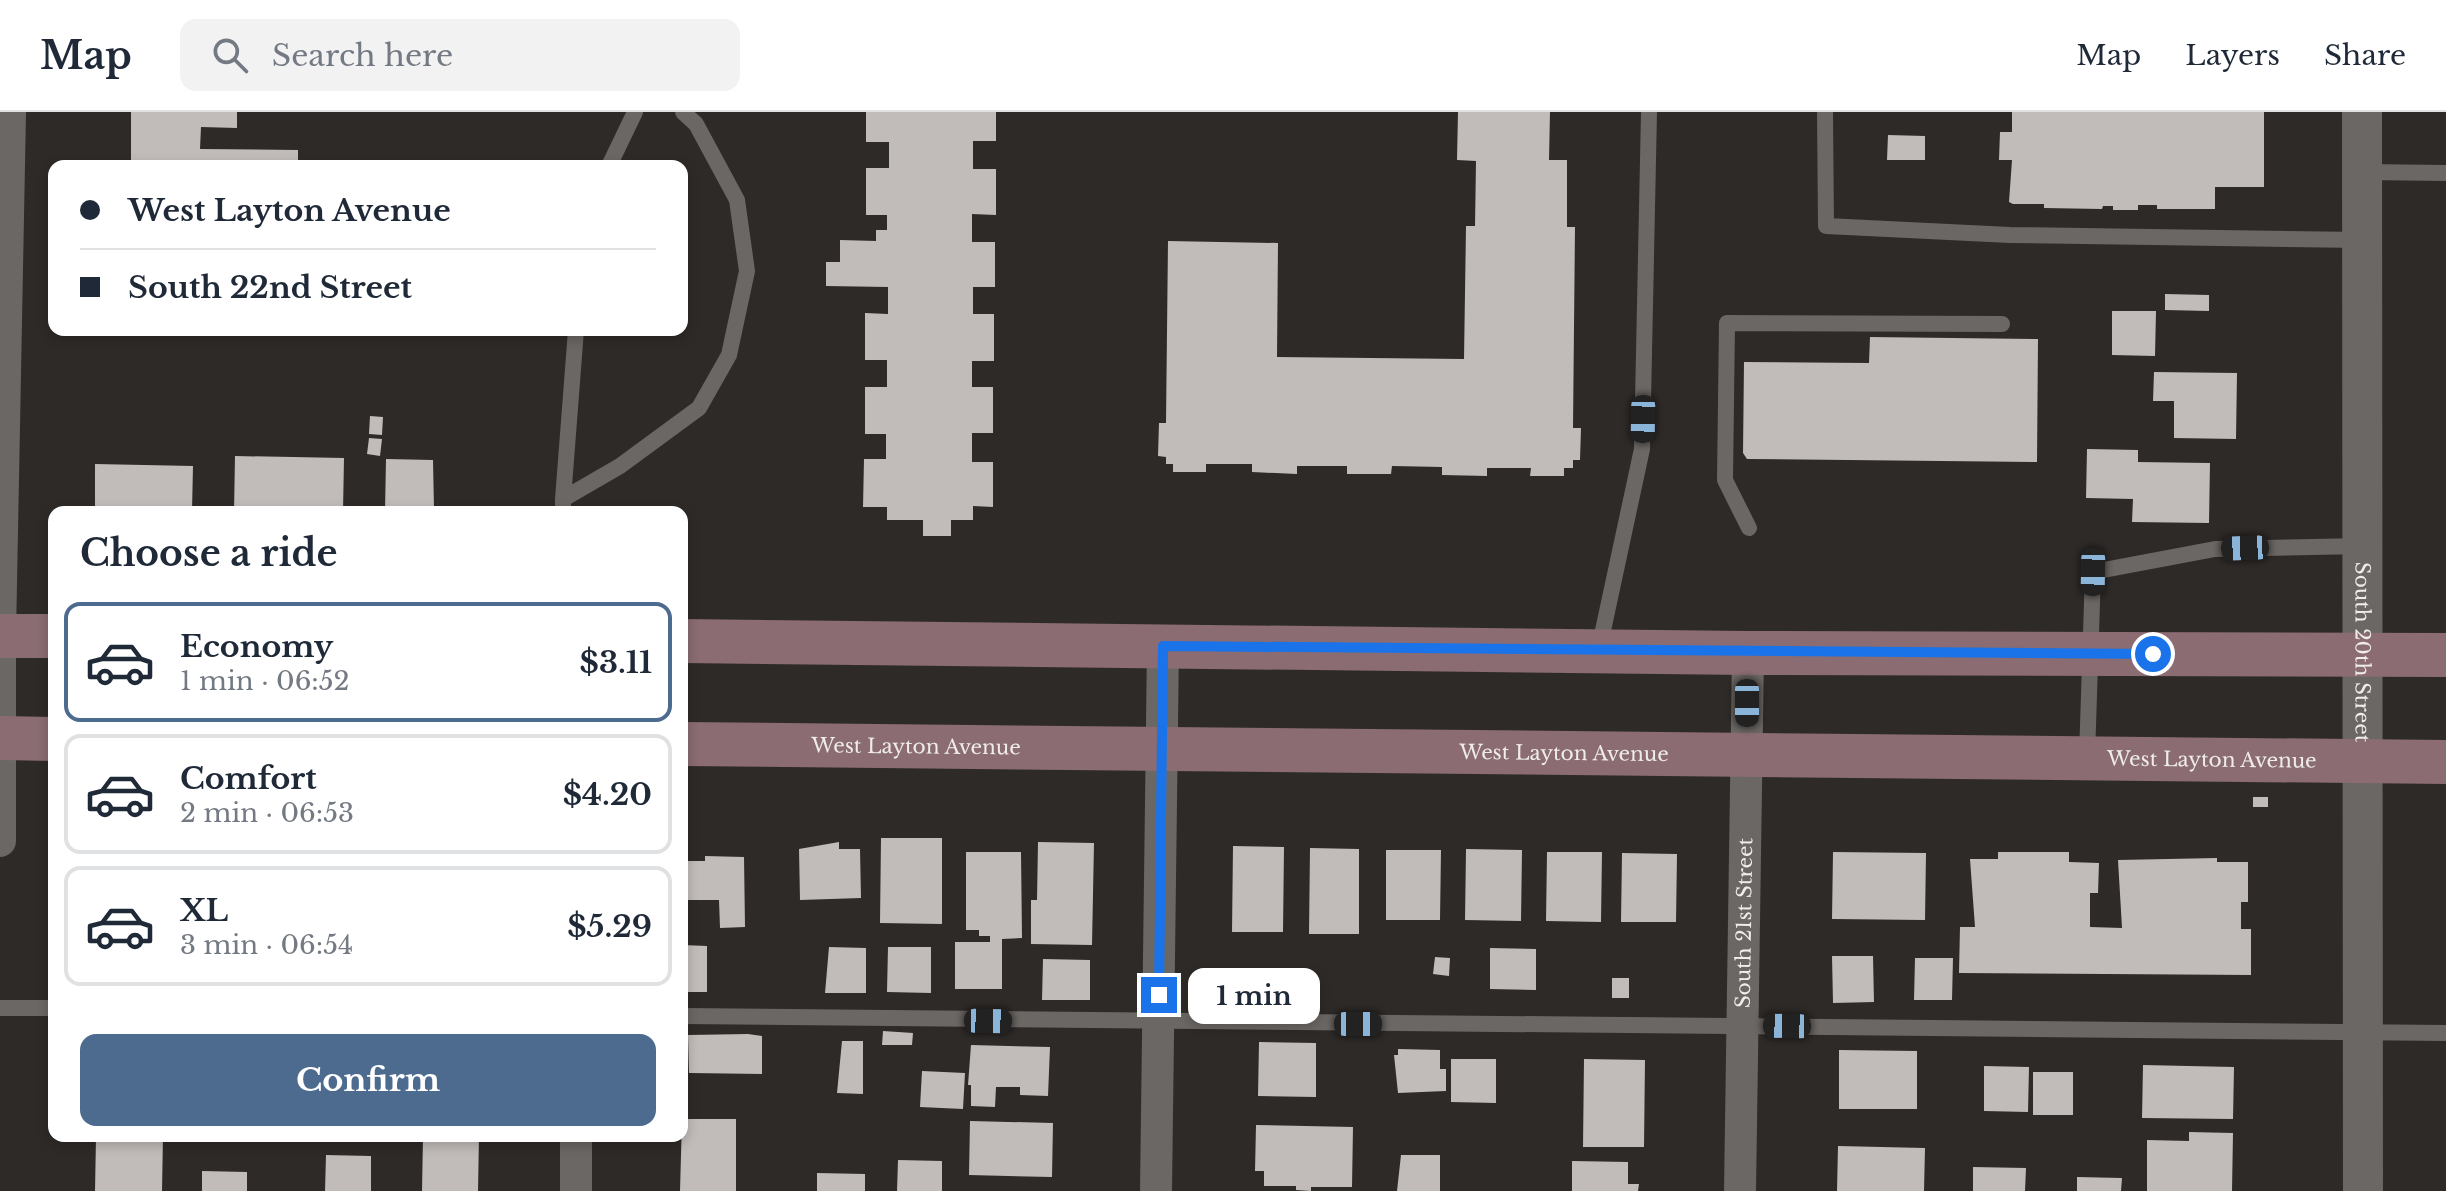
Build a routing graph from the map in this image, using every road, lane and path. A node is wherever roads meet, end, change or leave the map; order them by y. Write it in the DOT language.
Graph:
graph roads {
  1 [pos="10,112"];
  2 [pos="635,112"];
  3 [pos="683,112"];
  4 [pos="1649,112"];
  5 [pos="1825,112"];
  6 [pos="2362,112"];
  7 [pos="612,160"];
  8 [pos="2362,172"];
  9 [pos="2446,173"];
  10 [pos="2362,240"];
  11 [pos="2002,324"];
  12 [pos="3,330"];
  13 [pos="576,336"];
  14 [pos="563,506"];
  15 [pos="1749,528"];
  16 [pos="2364,546"];
  17 [pos="0,636"];
  18 [pos="48,636"];
  19 [pos="688,641"];
  20 [pos="1163,646"];
  21 [pos="1599,650"];
  22 [pos="1748,653"];
  23 [pos="2363,653"];
  24 [pos="2091,654"];
  25 [pos="2446,655"];
  26 [pos="1,738"];
  27 [pos="48,739"];
  28 [pos="688,744"];
  29 [pos="1164,749"];
  30 [pos="1747,753"];
  31 [pos="2087,757"];
  32 [pos="2362,762"];
  33 [pos="2446,762"];
  34 [pos="0,841"];
  35 [pos="0,1008"];
  36 [pos="48,1008"];
  37 [pos="688,1016"];
  38 [pos="1159,1023"];
  39 [pos="1743,1025"];
  40 [pos="2361,1031"];
  41 [pos="2446,1033"];
  42 [pos="576,1142"];
  43 [pos="576,1191"];
  44 [pos="1156,1191"];
  45 [pos="1740,1191"];
  46 [pos="2363,1191"];
  1 -- 12 [label="street"];
  2 -- 7 [label="lane"];
  3 -- 14 [label="lane"];
  4 -- 21 [label="lane"];
  5 -- 10 [label="lane"];
  6 -- 8 [label="street, South 20th Street"];
  8 -- 9 [label="lane"];
  8 -- 10 [label="street, South 20th Street"];
  10 -- 16 [label="street, South 20th Street"];
  11 -- 15 [label="lane"];
  12 -- 17 [label="street"];
  13 -- 14 [label="lane"];
  16 -- 23 [label="street, South 20th Street"];
  16 -- 24 [label="lane"];
  17 -- 18 [label="main road"];
  17 -- 26 [label="street"];
  19 -- 20 [label="main road"];
  20 -- 21 [label="main road"];
  20 -- 29 [label="street"];
  21 -- 22 [label="main road"];
  22 -- 24 [label="main road"];
  22 -- 30 [label="street, South 21st Street"];
  23 -- 24 [label="main road"];
  23 -- 25 [label="main road"];
  23 -- 32 [label="street, South 20th Street"];
  24 -- 31 [label="lane"];
  26 -- 27 [label="main road"];
  26 -- 34 [label="street"];
  28 -- 29 [label="main road, West Layton Avenue"];
  29 -- 30 [label="main road, West Layton Avenue"];
  29 -- 38 [label="street"];
  30 -- 31 [label="main road, West Layton Avenue"];
  30 -- 39 [label="street, South 21st Street"];
  31 -- 32 [label="main road, West Layton Avenue"];
  32 -- 33 [label="main road, West Layton Avenue"];
  32 -- 40 [label="street, South 20th Street"];
  35 -- 36 [label="lane"];
  37 -- 38 [label="lane"];
  38 -- 39 [label="lane"];
  38 -- 44 [label="street"];
  39 -- 40 [label="lane"];
  39 -- 45 [label="street, South 21st Street"];
  40 -- 41 [label="lane"];
  40 -- 46 [label="street, South 20th Street"];
  42 -- 43 [label="street"];
}
